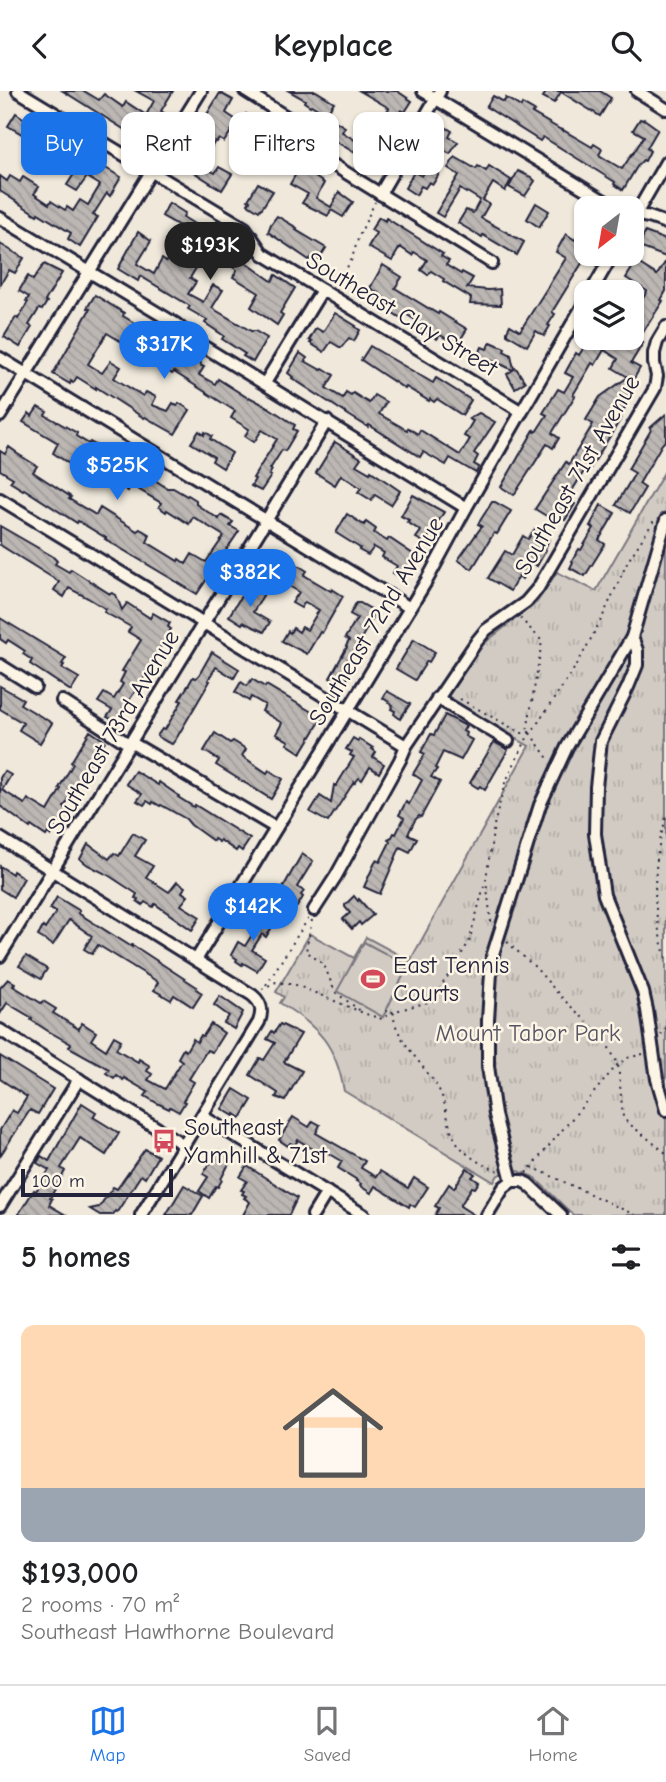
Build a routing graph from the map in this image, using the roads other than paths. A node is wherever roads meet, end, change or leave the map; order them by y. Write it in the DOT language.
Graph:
graph roads {
  1 [pos="18,91"];
  2 [pos="201,91"];
  3 [pos="245,91"];
  4 [pos="423,91"];
  5 [pos="637,91"];
  6 [pos="438,95"];
  7 [pos="666,109"];
  8 [pos="188,112"];
  9 [pos="121,153"];
  10 [pos="666,162"];
  11 [pos="150,175"];
  12 [pos="157,175"];
  13 [pos="380,194"];
  14 [pos="597,196"];
  15 [pos="644,199"];
  16 [pos="644,217"];
  17 [pos="0,218"];
  18 [pos="666,223"];
  19 [pos="492,263"];
  20 [pos="90,273"];
  21 [pos="326,292"];
  22 [pos="574,321"];
  23 [pos="666,327"];
  24 [pos="0,359"];
  25 [pos="26,374"];
  26 [pos="265,383"];
  27 [pos="522,412"];
  28 [pos="0,415"];
  29 [pos="327,421"];
  30 [pos="0,499"];
  31 [pos="466,508"];
  32 [pos="663,519"];
  33 [pos="266,520"];
  34 [pos="410,608"];
  35 [pos="203,624"];
  36 [pos="632,637"];
  37 [pos="0,665"];
  38 [pos="35,687"];
  39 [pos="437,698"];
  40 [pos="62,701"];
  41 [pos="347,710"];
  42 [pos="508,741"];
  43 [pos="132,743"];
  44 [pos="406,746"];
  45 [pos="276,828"];
  46 [pos="0,838"];
  47 [pos="53,871"];
  48 [pos="314,910"];
  49 [pos="0,956"];
  50 [pos="195,960"];
  51 [pos="0,1030"];
  52 [pos="79,1079"];
  53 [pos="666,1110"];
  54 [pos="202,1116"];
  55 [pos="184,1145"];
  56 [pos="515,1178"];
  57 [pos="327,1192"];
  58 [pos="0,1206"];
  59 [pos="141,1215"];
  60 [pos="313,1215"];
  61 [pos="364,1215"];
  62 [pos="487,1215"];
  63 [pos="561,1215"];
  1 -- 9 [label="street, Southeast Clay Street"];
  2 -- 8 [label="street"];
  3 -- 13 [label="street"];
  4 -- 6 [label="street"];
  5 -- 7 [label="street"];
  6 -- 13 [label="street"];
  6 -- 14 [label="street"];
  10 -- 15 [label="street"];
  11 -- 20 [label="street"];
  12 -- 21 [label="street, Southeast Clay Street"];
  13 -- 19 [label="street"];
  16 -- 18 [label="street"];
  17 -- 20 [label="street"];
  20 -- 25 [label="street"];
  20 -- 26 [label="street"];
  21 -- 26 [label="street"];
  21 -- 27 [label="street, Southeast Clay Street"];
  22 -- 27 [label="street, Southeast 72nd Avenue"];
  23 -- 39 [label="street, Southeast 71st Avenue"];
  24 -- 25 [label="street"];
  25 -- 28 [label="street"];
  25 -- 33 [label="street"];
  26 -- 29 [label="street"];
  27 -- 31 [label="street, Southeast 72nd Avenue"];
  29 -- 31 [label="street"];
  29 -- 33 [label="street, Southeast 73rd Avenue"];
  30 -- 35 [label="street"];
  31 -- 34 [label="street, Southeast 72nd Avenue"];
  32 -- 36 [label="street"];
  33 -- 34 [label="street"];
  33 -- 35 [label="street, Southeast 73rd Avenue"];
  34 -- 41 [label="street, Southeast 72nd Avenue"];
  35 -- 41 [label="street"];
  35 -- 43 [label="street, Southeast 73rd Avenue"];
  36 -- 53 [label="street"];
  36 -- 56 [label="street"];
  37 -- 38 [label="street"];
  39 -- 42 [label="street"];
  39 -- 44 [label="street, Southeast 71st Avenue"];
  40 -- 43 [label="street"];
  41 -- 44 [label="street"];
  41 -- 45 [label="street, Southeast 72nd Avenue"];
  43 -- 45 [label="street"];
  43 -- 47 [label="street, Southeast 73rd Avenue"];
  44 -- 48 [label="street, Southeast 71st Avenue"];
  45 -- 50 [label="street, Southeast 72nd Avenue"];
  46 -- 47 [label="street"];
  47 -- 49 [label="street, Southeast 73rd Avenue"];
  47 -- 50 [label="street"];
  50 -- 54 [label="street"];
  51 -- 52 [label="street"];
  52 -- 55 [label="street"];
  52 -- 58 [label="street"];
  54 -- 55 [label="street"];
  54 -- 57 [label="street"];
  55 -- 59 [label="street"];
  56 -- 62 [label="street"];
  56 -- 63 [label="street"];
  57 -- 60 [label="street"];
  57 -- 61 [label="street"];
}
